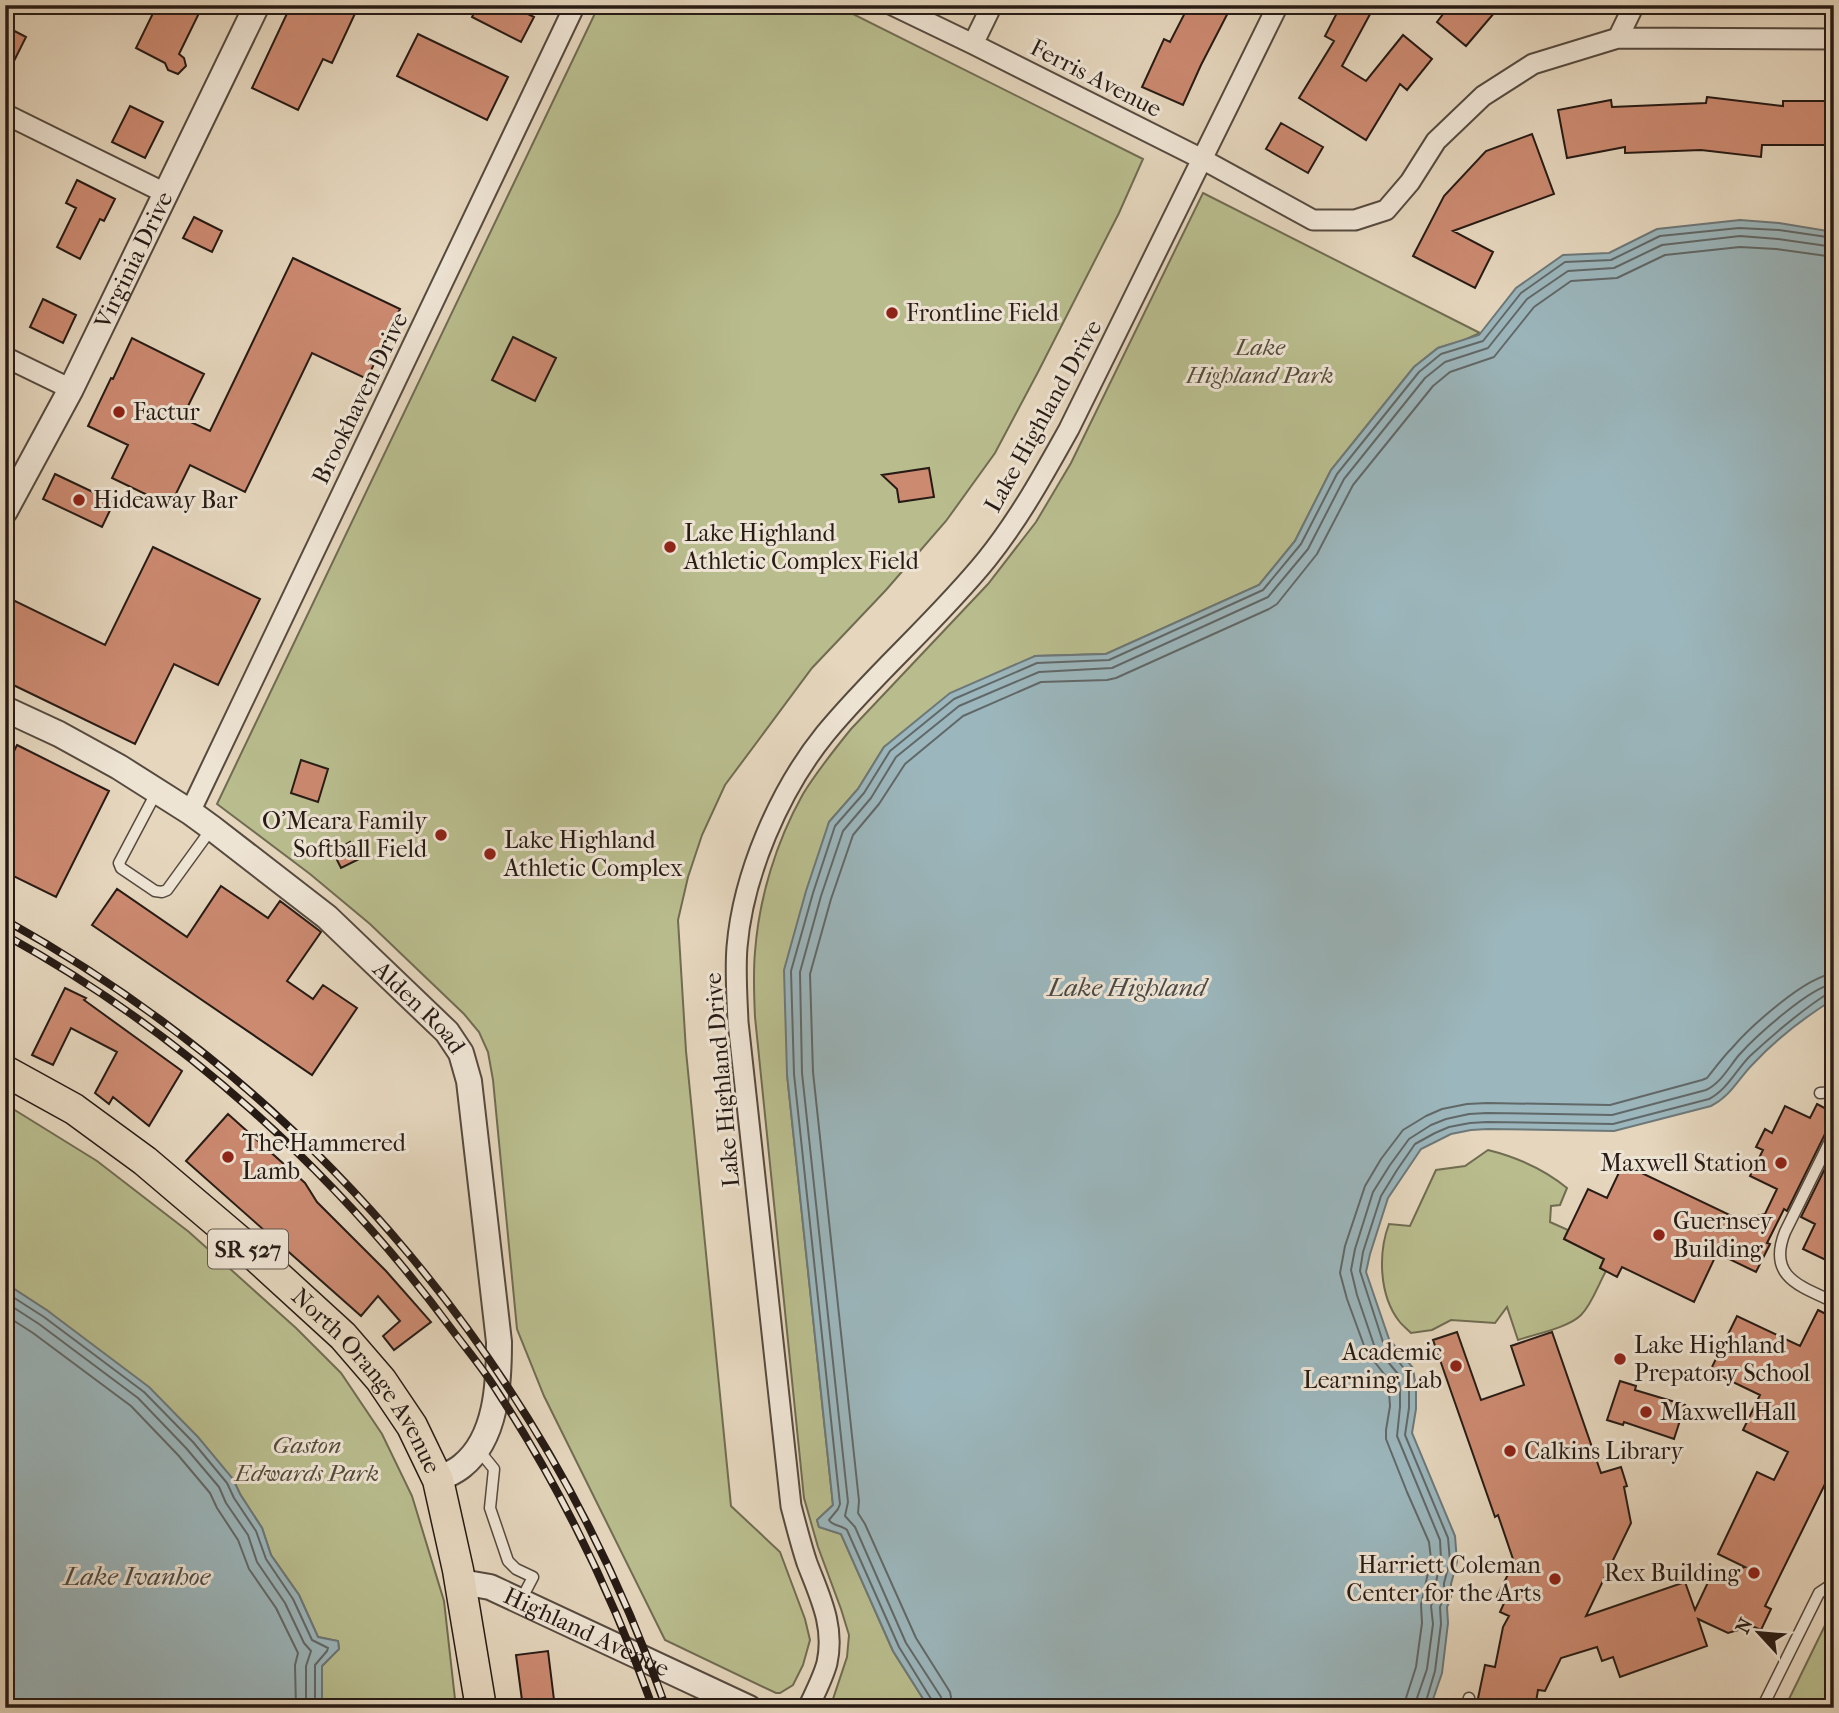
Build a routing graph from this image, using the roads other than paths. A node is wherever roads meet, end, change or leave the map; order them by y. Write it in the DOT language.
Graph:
graph roads {
  1 [pos="257,5"];
  2 [pos="575,5"];
  3 [pos="892,5"];
  4 [pos="992,5"];
  5 [pos="1278,5"];
  6 [pos="1633,5"];
  7 [pos="1618,38"];
  8 [pos="1834,39"];
  9 [pos="974,44"];
  10 [pos="5,114"];
  11 [pos="1202,159"];
  12 [pos="165,193"];
  13 [pos="5,357"];
  14 [pos="71,389"];
  15 [pos="5,511"];
  16 [pos="5,709"];
  17 [pos="157,791"];
  18 [pos="190,811"];
  19 [pos="212,828"];
  20 [pos="5,1071"];
  21 [pos="1834,1092"];
  22 [pos="1820,1093"];
  23 [pos="1834,1133"];
  24 [pos="1834,1302"];
  25 [pos="477,1448"];
  26 [pos="438,1480"];
  27 [pos="461,1582"];
  28 [pos="1834,1583"];
  29 [pos="520,1601"];
  30 [pos="481,1708"];
  31 [pos="749,1708"];
  32 [pos="808,1708"];
  33 [pos="1762,1708"];
  1 -- 12 [label="street, Virginia Drive"];
  2 -- 18 [label="street, Brookhaven Drive"];
  3 -- 9 [label="street, Ferris Avenue"];
  4 -- 9 [label="street"];
  5 -- 11 [label="street, Lake Highland Drive"];
  6 -- 7 [label="street"];
  7 -- 8 [label="street, Ferris Avenue"];
  7 -- 11 [label="street, Ferris Avenue"];
  9 -- 11 [label="street, Ferris Avenue"];
  10 -- 12 [label="street"];
  11 -- 32 [label="street, Lake Highland Drive"];
  12 -- 14 [label="street, Virginia Drive"];
  13 -- 14 [label="street"];
  14 -- 15 [label="street, Virginia Drive"];
  16 -- 17 [label="street, Alden Road"];
  17 -- 18 [label="street, Alden Road"];
  17 -- 19 [label="lane"];
  18 -- 19 [label="street, Alden Road"];
  19 -- 25 [label="street, Alden Road"];
  20 -- 26 [label="main road, North Orange Avenue / SR 527"];
  21 -- 22 [label="lane"];
  23 -- 24 [label="lane"];
  25 -- 26 [label="street, Alden Road"];
  25 -- 29 [label="lane"];
  26 -- 27 [label="main road, North Orange Avenue / SR 527"];
  27 -- 29 [label="street, Highland Avenue"];
  27 -- 30 [label="main road, North Orange Avenue / SR 527"];
  28 -- 33 [label="lane"];
  29 -- 31 [label="street, Highland Avenue"];
}
